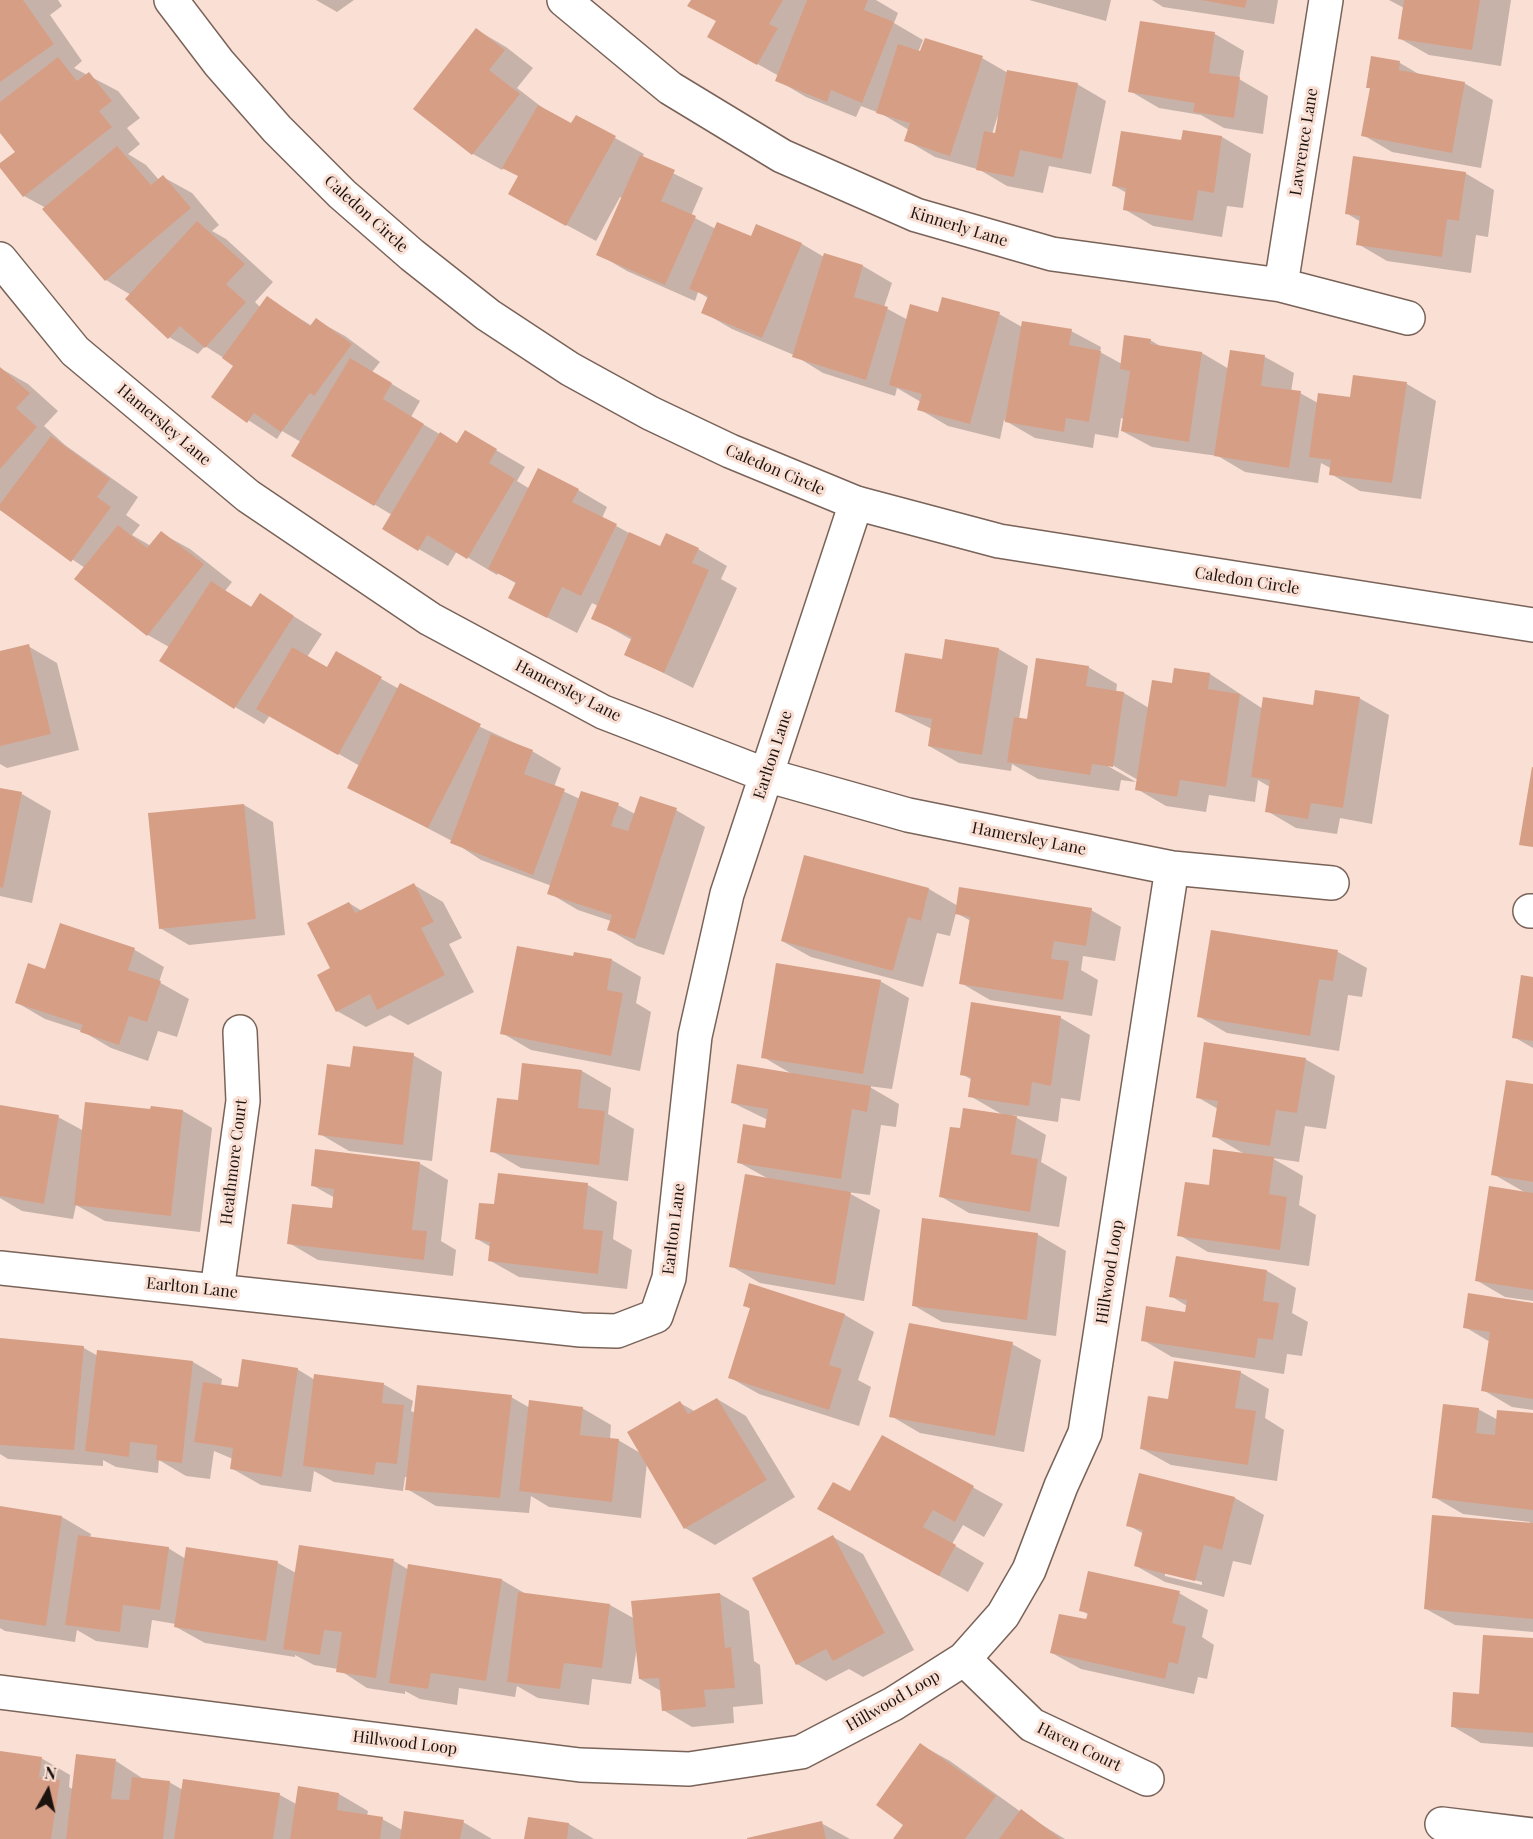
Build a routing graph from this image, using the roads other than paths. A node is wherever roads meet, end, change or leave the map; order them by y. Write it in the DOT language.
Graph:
graph roads {
  1 [pos="171,0"];
  2 [pos="564,0"];
  3 [pos="1326,0"];
  4 [pos="0,259"];
  5 [pos="1281,285"];
  6 [pos="1408,318"];
  7 [pos="856,503"];
  8 [pos="1533,625"];
  9 [pos="766,775"];
  10 [pos="1172,868"];
  11 [pos="1332,883"];
  12 [pos="240,1032"];
  13 [pos="0,1268"];
  14 [pos="217,1291"];
  15 [pos="964,1659"];
  16 [pos="0,1692"];
  17 [pos="1147,1779"];
  18 [pos="1442,1824"];
  19 [pos="1533,1835"];
  1 -- 7 [label="street, Caledon Circle"];
  2 -- 5 [label="street, Kinnerly Lane"];
  3 -- 5 [label="street, Lawrence Lane"];
  4 -- 9 [label="street, Hamersley Lane"];
  5 -- 6 [label="street, Kinnerly Lane"];
  7 -- 8 [label="street, Caledon Circle"];
  7 -- 9 [label="street, Earlton Lane"];
  9 -- 10 [label="street, Hamersley Lane"];
  9 -- 14 [label="street, Earlton Lane"];
  10 -- 11 [label="street, Hamersley Lane"];
  10 -- 15 [label="street, Hillwood Loop"];
  12 -- 14 [label="street, Heathmore Court"];
  13 -- 14 [label="street, Earlton Lane"];
  15 -- 16 [label="street, Hillwood Loop"];
  15 -- 17 [label="street, Haven Court"];
  18 -- 19 [label="street"];
}
